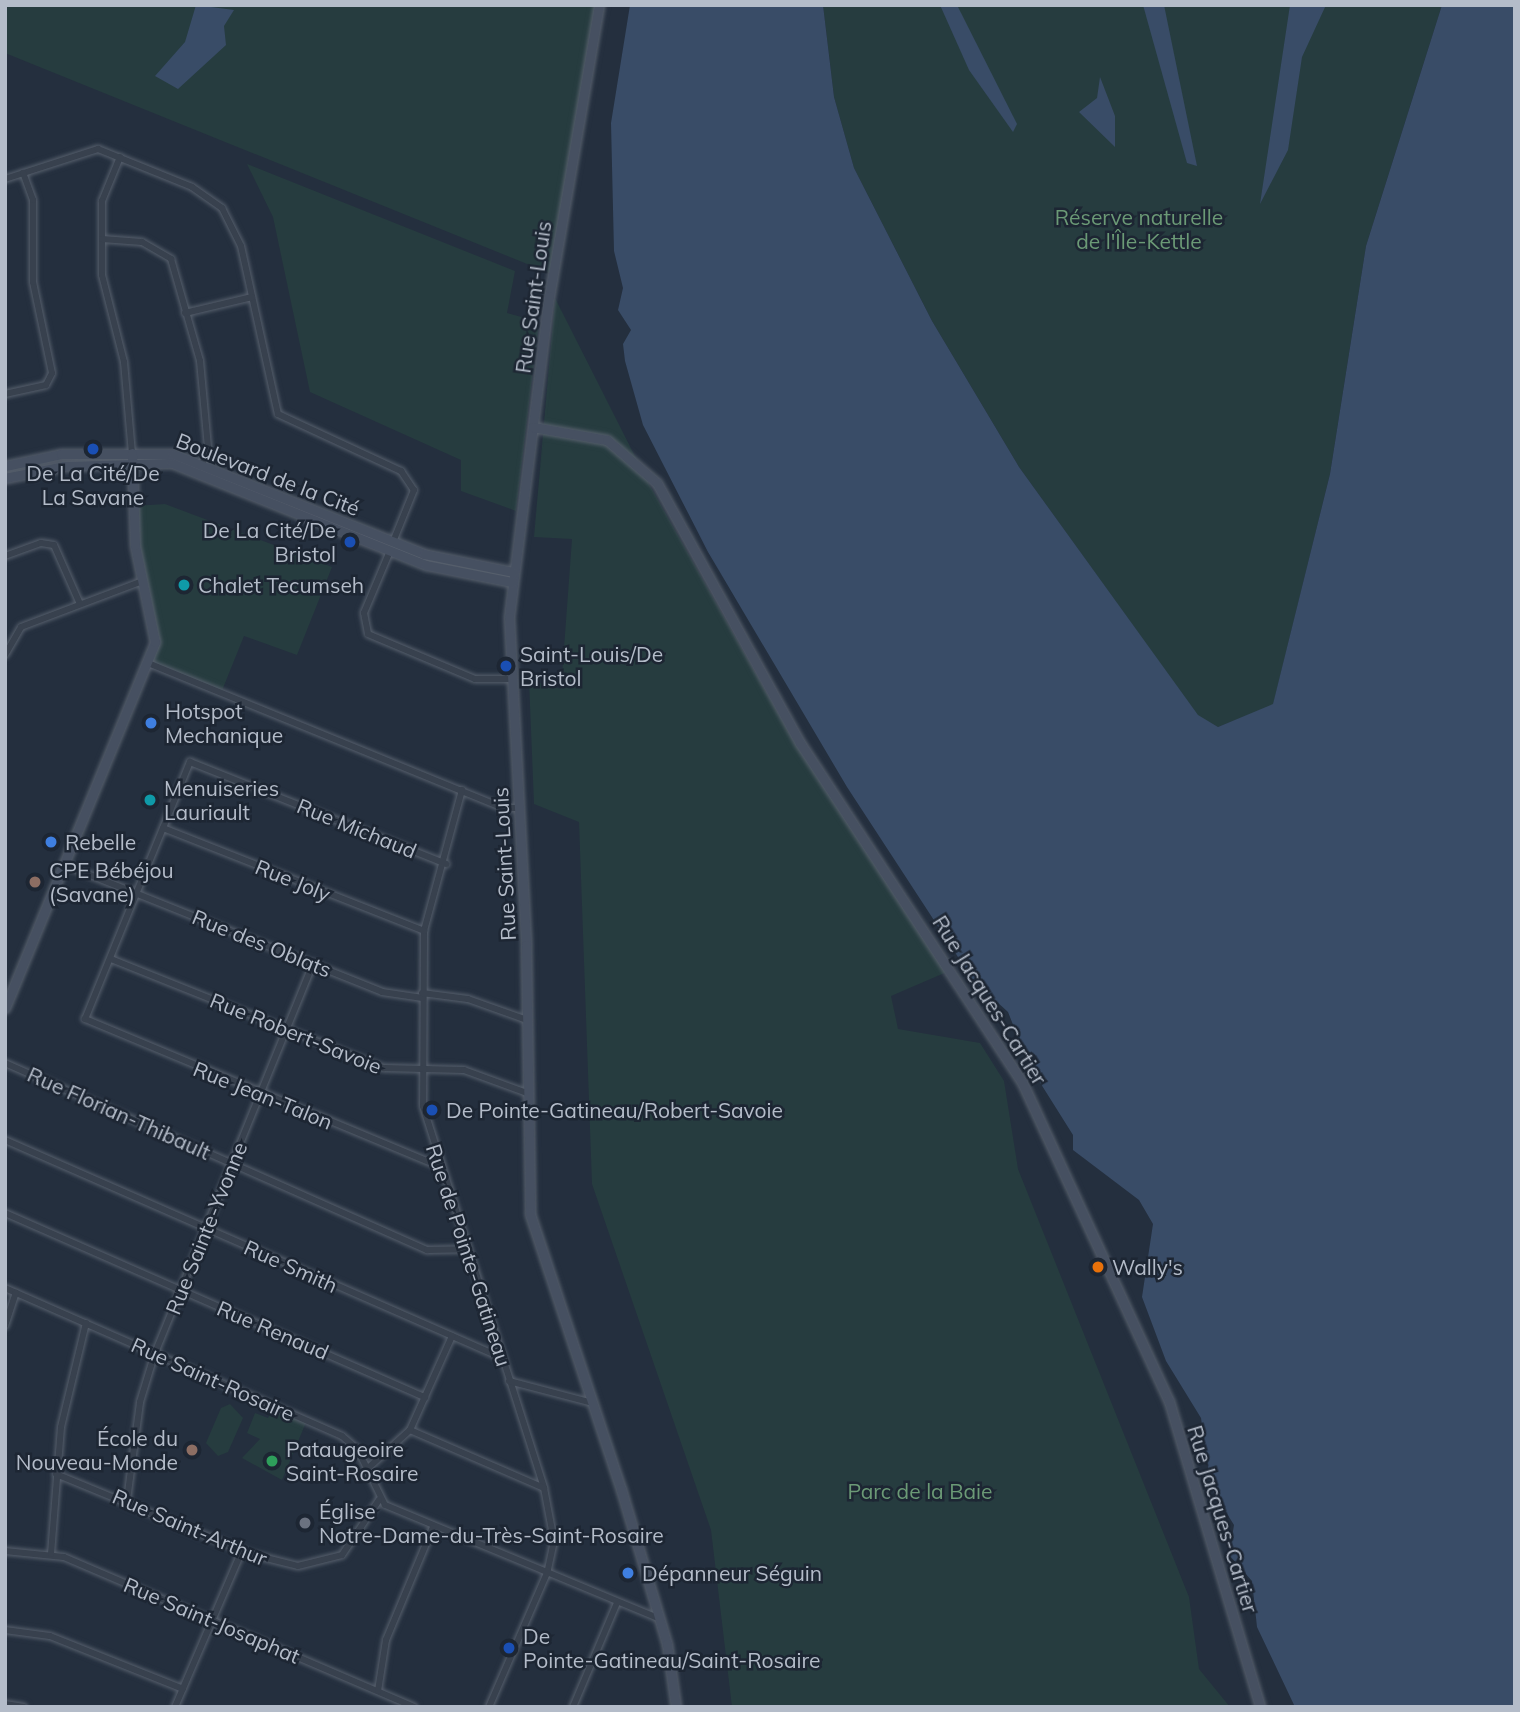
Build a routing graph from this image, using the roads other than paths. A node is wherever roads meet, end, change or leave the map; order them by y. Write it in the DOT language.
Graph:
graph roads {
  1 [pos="599,5"];
  2 [pos="120,157"];
  3 [pos="23,173"];
  4 [pos="5,179"];
  5 [pos="102,239"];
  6 [pos="252,297"];
  7 [pos="185,313"];
  8 [pos="5,394"];
  9 [pos="533,427"];
  10 [pos="132,453"];
  11 [pos="132,464"];
  12 [pos="5,466"];
  13 [pos="200,469"];
  14 [pos="5,478"];
  15 [pos="391,547"];
  16 [pos="5,556"];
  17 [pos="512,577"];
  18 [pos="144,580"];
  19 [pos="80,604"];
  20 [pos="5,655"];
  21 [pos="148,663"];
  22 [pos="513,679"];
  23 [pos="462,790"];
  24 [pos="518,808"];
  25 [pos="163,828"];
  26 [pos="446,864"];
  27 [pos="65,866"];
  28 [pos="136,893"];
  29 [pos="424,931"];
  30 [pos="111,959"];
  31 [pos="313,963"];
  32 [pos="423,995"];
  33 [pos="5,1008"];
  34 [pos="527,1020"];
  35 [pos="286,1029"];
  36 [pos="5,1063"];
  37 [pos="422,1069"];
  38 [pos="527,1093"];
  39 [pos="261,1094"];
  40 [pos="5,1140"];
  41 [pos="233,1164"];
  42 [pos="441,1167"];
  43 [pos="5,1213"];
  44 [pos="206,1228"];
  45 [pos="466,1249"];
  46 [pos="5,1288"];
  47 [pos="181,1291"];
  48 [pos="16,1293"];
  49 [pos="86,1323"];
  50 [pos="5,1326"];
  51 [pos="452,1336"];
  52 [pos="155,1353"];
  53 [pos="500,1357"];
  54 [pos="509,1381"];
  55 [pos="425,1396"];
  56 [pos="595,1403"];
  57 [pos="410,1430"];
  58 [pos="367,1468"];
  59 [pos="56,1474"];
  60 [pos="544,1488"];
  61 [pos="127,1500"];
  62 [pos="379,1500"];
  63 [pos="433,1527"];
  64 [pos="5,1550"];
  65 [pos="242,1550"];
  66 [pos="51,1554"];
  67 [pos="547,1573"];
  68 [pos="617,1603"];
  69 [pos="658,1618"];
  70 [pos="212,1620"];
  71 [pos="5,1630"];
  72 [pos="183,1689"];
  73 [pos="378,1691"];
  74 [pos="5,1704"];
  75 [pos="24,1707"];
  76 [pos="175,1707"];
  77 [pos="414,1707"];
  78 [pos="489,1707"];
  79 [pos="573,1707"];
  80 [pos="676,1707"];
  81 [pos="1260,1707"];
  1 -- 9 [label="street, Rue Saint-Louis"];
  2 -- 3 [label="street"];
  2 -- 5 [label="street"];
  2 -- 6 [label="street"];
  3 -- 4 [label="street"];
  3 -- 8 [label="street"];
  5 -- 7 [label="street"];
  5 -- 10 [label="street"];
  6 -- 7 [label="street"];
  6 -- 15 [label="street"];
  7 -- 13 [label="street"];
  9 -- 17 [label="street, Rue Saint-Louis"];
  9 -- 81 [label="street, Rue Jacques-Cartier"];
  10 -- 11 [label="street"];
  10 -- 12 [label="street, Boulevard de la Cité"];
  10 -- 13 [label="street, Boulevard de la Cité"];
  11 -- 13 [label="street, Boulevard de la Cité"];
  11 -- 14 [label="street, Boulevard de la Cité"];
  11 -- 18 [label="street"];
  13 -- 15 [label="street, Boulevard de la Cité"];
  15 -- 17 [label="street, Boulevard de la Cité"];
  15 -- 22 [label="street"];
  16 -- 19 [label="street"];
  17 -- 22 [label="street, Rue Saint-Louis"];
  18 -- 19 [label="street"];
  18 -- 21 [label="street"];
  19 -- 20 [label="street"];
  21 -- 23 [label="street"];
  21 -- 27 [label="street"];
  22 -- 24 [label="street, Rue Saint-Louis"];
  23 -- 24 [label="street"];
  23 -- 26 [label="street, Rue de Pointe-Gatineau"];
  24 -- 34 [label="street, Rue Saint-Louis"];
  25 -- 26 [label="street, Rue Michaud"];
  25 -- 28 [label="street"];
  25 -- 29 [label="street, Rue Joly"];
  26 -- 29 [label="street, Rue de Pointe-Gatineau"];
  27 -- 28 [label="street, Rue des Oblats"];
  27 -- 33 [label="street"];
  28 -- 30 [label="street"];
  28 -- 31 [label="street, Rue des Oblats"];
  29 -- 32 [label="street, Rue de Pointe-Gatineau"];
  30 -- 35 [label="street, Rue Robert-Savoie"];
  30 -- 39 [label="street, Rue Jean-Talon"];
  31 -- 32 [label="street, Rue des Oblats"];
  31 -- 35 [label="street, Rue Sainte-Yvonne"];
  32 -- 34 [label="street, Rue des Oblats"];
  32 -- 37 [label="street, Rue de Pointe-Gatineau"];
  34 -- 38 [label="street, Rue Saint-Louis"];
  35 -- 37 [label="street, Rue Robert-Savoie"];
  35 -- 39 [label="street, Rue Sainte-Yvonne"];
  36 -- 41 [label="street, Rue Florian-Thibault"];
  37 -- 38 [label="street, Rue Robert-Savoie"];
  37 -- 42 [label="street, Rue de Pointe-Gatineau"];
  38 -- 56 [label="street, Rue Saint-Louis"];
  39 -- 41 [label="street, Rue Sainte-Yvonne"];
  39 -- 42 [label="street, Rue Jean-Talon"];
  40 -- 44 [label="street, Rue Smith"];
  41 -- 44 [label="street, Rue Sainte-Yvonne"];
  41 -- 45 [label="street, Rue Florian-Thibault"];
  42 -- 45 [label="street, Rue de Pointe-Gatineau"];
  43 -- 47 [label="street, Rue Renaud"];
  44 -- 47 [label="street, Rue Sainte-Yvonne"];
  44 -- 51 [label="street, Rue Smith"];
  45 -- 53 [label="street, Rue de Pointe-Gatineau"];
  46 -- 48 [label="street, Rue Saint-Rosaire"];
  47 -- 52 [label="street, Rue Sainte-Yvonne"];
  47 -- 55 [label="street, Rue Renaud"];
  48 -- 49 [label="street, Rue Saint-Rosaire"];
  48 -- 50 [label="street"];
  49 -- 52 [label="street, Rue Saint-Rosaire"];
  49 -- 59 [label="street"];
  51 -- 53 [label="street, Rue Smith"];
  51 -- 55 [label="street"];
  52 -- 58 [label="street, Rue Saint-Rosaire"];
  52 -- 61 [label="street, Rue Sainte-Yvonne"];
  53 -- 54 [label="street, Rue de Pointe-Gatineau"];
  54 -- 56 [label="street"];
  54 -- 60 [label="street, Rue de Pointe-Gatineau"];
  55 -- 57 [label="street"];
  56 -- 69 [label="street, Rue Saint-Louis"];
  57 -- 58 [label="street"];
  57 -- 60 [label="street"];
  58 -- 62 [label="street, Rue Saint-Rosaire"];
  59 -- 61 [label="street, Rue Saint-Arthur"];
  59 -- 66 [label="street"];
  60 -- 67 [label="street, Rue de Pointe-Gatineau"];
  61 -- 65 [label="street, Rue Saint-Arthur"];
  62 -- 63 [label="street"];
  62 -- 65 [label="street, Rue Saint-Arthur"];
  63 -- 67 [label="street"];
  63 -- 73 [label="street"];
  64 -- 66 [label="street, Rue Saint-Josaphat"];
  65 -- 70 [label="street"];
  66 -- 70 [label="street, Rue Saint-Josaphat"];
  67 -- 68 [label="street"];
  67 -- 78 [label="street, Rue de Pointe-Gatineau"];
  68 -- 69 [label="street"];
  68 -- 79 [label="street"];
  69 -- 80 [label="street, Rue Saint-Louis"];
  70 -- 72 [label="street"];
  70 -- 73 [label="street, Rue Saint-Josaphat"];
  71 -- 72 [label="street"];
  72 -- 76 [label="street"];
  73 -- 77 [label="street, Rue Saint-Josaphat"];
  74 -- 75 [label="street"];
}
